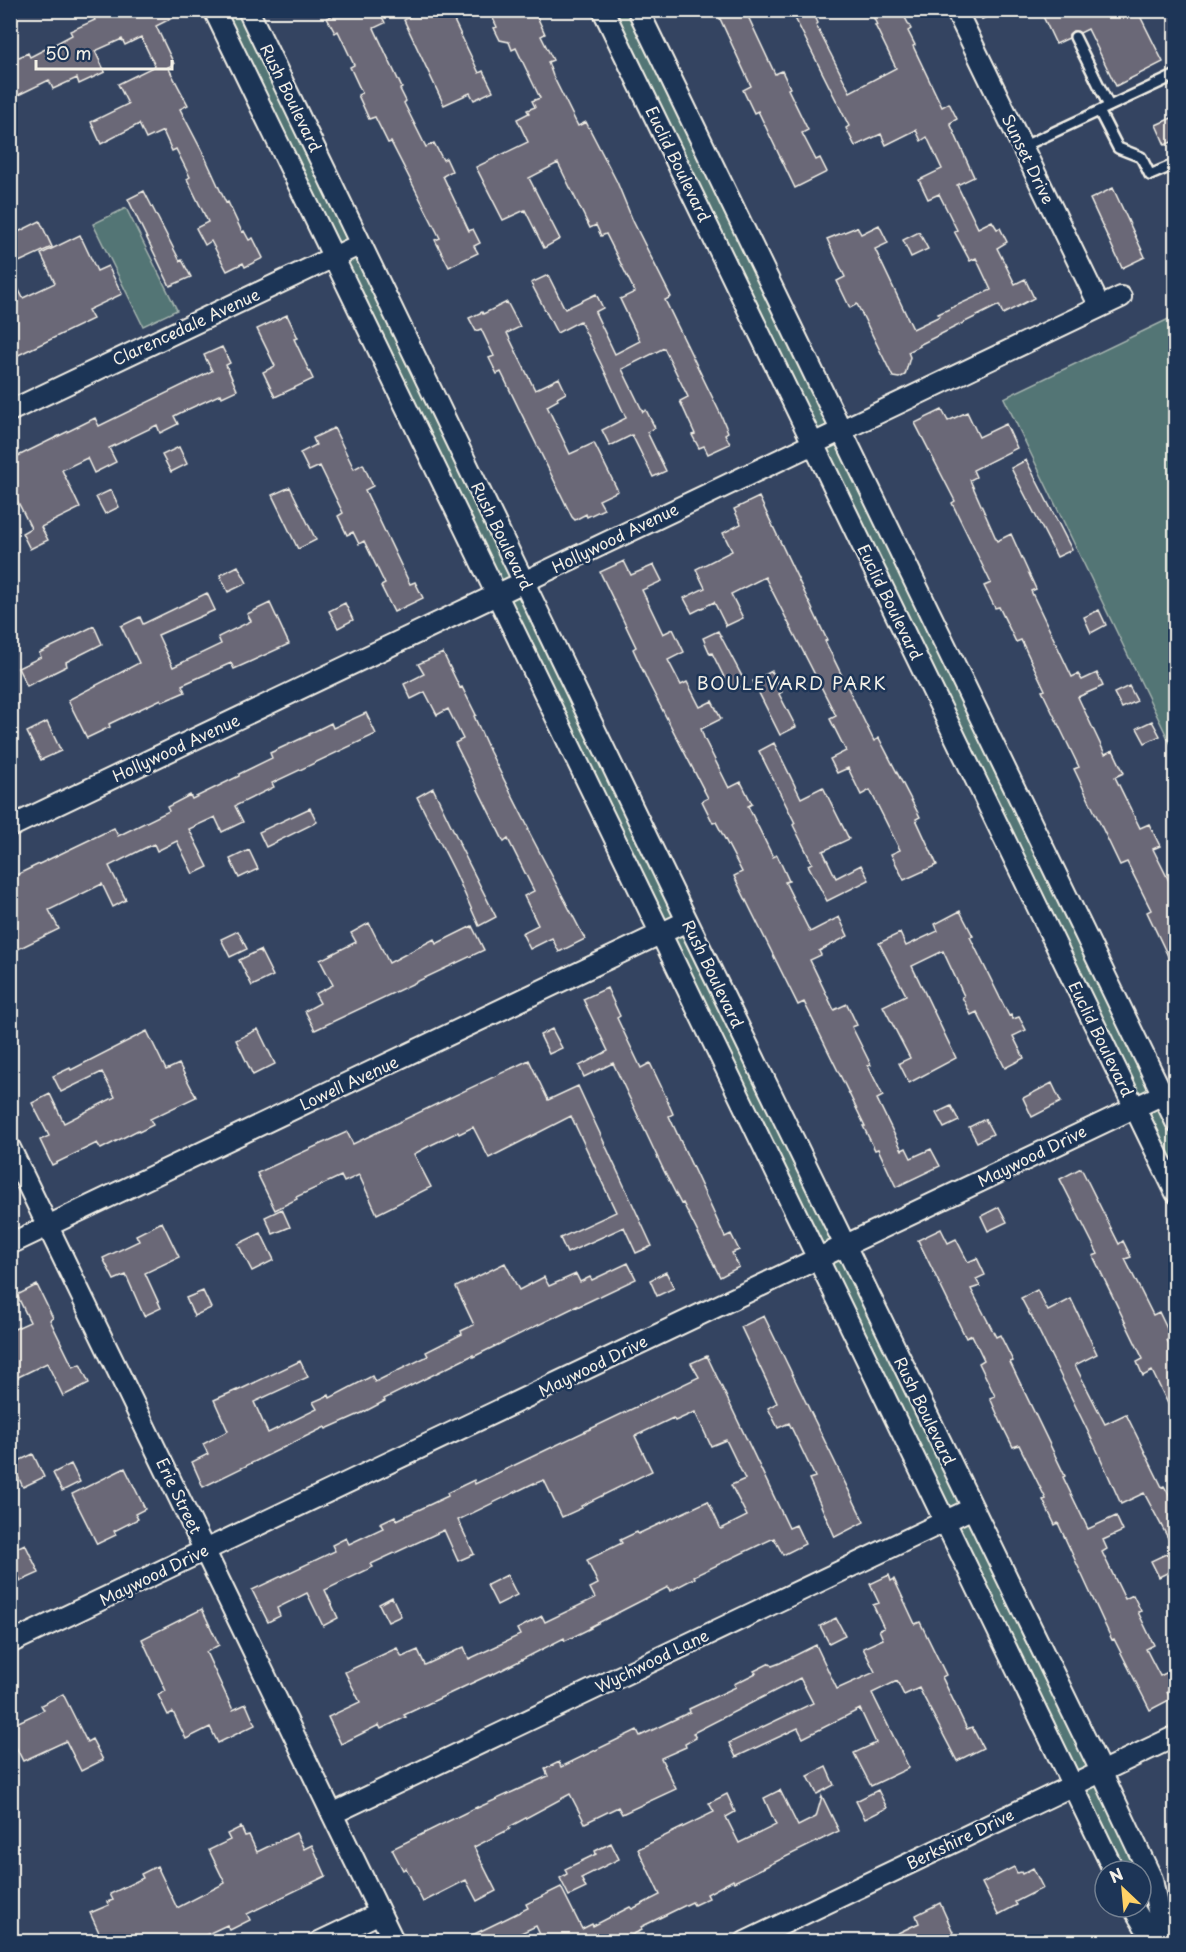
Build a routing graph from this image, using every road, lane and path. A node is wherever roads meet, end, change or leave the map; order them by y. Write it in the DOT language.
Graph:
graph roads {
  1 [pos="214,10"];
  2 [pos="248,10"];
  3 [pos="603,10"];
  4 [pos="638,10"];
  5 [pos="956,10"];
  6 [pos="1075,37"];
  7 [pos="1176,75"];
  8 [pos="678,94"];
  9 [pos="1109,106"];
  10 [pos="650,107"];
  11 [pos="1099,111"];
  12 [pos="1022,147"];
  13 [pos="1176,164"];
  14 [pos="361,244"];
  15 [pos="333,257"];
  16 [pos="1121,297"];
  17 [pos="1100,307"];
  18 [pos="10,411"];
  19 [pos="841,431"];
  20 [pos="813,444"];
  21 [pos="524,582"];
  22 [pos="497,595"];
  23 [pos="1005,770"];
  24 [pos="977,782"];
  25 [pos="10,826"];
  26 [pos="687,921"];
  27 [pos="661,934"];
  28 [pos="1169,1091"];
  29 [pos="1134,1108"];
  30 [pos="1176,1122"];
  31 [pos="10,1148"];
  32 [pos="1176,1193"];
  33 [pos="48,1226"];
  34 [pos="10,1244"];
  35 [pos="845,1246"];
  36 [pos="818,1259"];
  37 [pos="973,1508"];
  38 [pos="945,1521"];
  39 [pos="205,1551"];
  40 [pos="10,1644"];
  41 [pos="1176,1736"];
  42 [pos="1101,1771"];
  43 [pos="1073,1785"];
  44 [pos="332,1814"];
  45 [pos="1108,1859"];
  46 [pos="380,1913"];
  47 [pos="1140,1919"];
  48 [pos="319,1941"];
  49 [pos="394,1941"];
  50 [pos="745,1941"];
  51 [pos="1154,1941"];
  52 [pos="1164,1941"];
  1 -- 15 [label="street, Rush Boulevard"];
  2 -- 14 [label="street, Rush Boulevard"];
  3 -- 10 [label="street, Euclid Boulevard"];
  4 -- 8 [label="street, Euclid Boulevard"];
  5 -- 12 [label="street, Sunset Drive"];
  6 -- 9 [label="lane"];
  7 -- 9 [label="lane"];
  8 -- 10 [label="street"];
  8 -- 19 [label="street, Euclid Boulevard"];
  9 -- 11 [label="lane"];
  10 -- 20 [label="street, Euclid Boulevard"];
  11 -- 12 [label="lane"];
  11 -- 13 [label="lane"];
  12 -- 17 [label="street, Sunset Drive"];
  14 -- 15 [label="street, Clarencedale Avenue"];
  14 -- 21 [label="street, Rush Boulevard"];
  15 -- 18 [label="street, Clarencedale Avenue"];
  15 -- 22 [label="street, Rush Boulevard"];
  16 -- 17 [label="street, Hollywood Avenue"];
  17 -- 19 [label="street, Hollywood Avenue"];
  19 -- 20 [label="street, Hollywood Avenue"];
  19 -- 23 [label="street, Euclid Boulevard"];
  20 -- 21 [label="street, Hollywood Avenue"];
  20 -- 24 [label="street, Euclid Boulevard"];
  21 -- 22 [label="street, Hollywood Avenue"];
  21 -- 26 [label="street, Rush Boulevard"];
  22 -- 25 [label="street, Hollywood Avenue"];
  22 -- 27 [label="street, Rush Boulevard"];
  23 -- 24 [label="street"];
  23 -- 28 [label="street, Euclid Boulevard"];
  24 -- 29 [label="street, Euclid Boulevard"];
  26 -- 27 [label="street, Lowell Avenue"];
  26 -- 35 [label="street, Rush Boulevard"];
  27 -- 33 [label="street, Lowell Avenue"];
  27 -- 36 [label="street, Rush Boulevard"];
  28 -- 29 [label="street, Maywood Drive"];
  28 -- 30 [label="street, Euclid Boulevard"];
  29 -- 32 [label="street, Euclid Boulevard"];
  29 -- 35 [label="street, Maywood Drive"];
  31 -- 33 [label="street, Erie Street"];
  33 -- 34 [label="street, Lowell Avenue"];
  33 -- 39 [label="street, Erie Street"];
  35 -- 36 [label="street, Maywood Drive"];
  35 -- 37 [label="street, Rush Boulevard"];
  36 -- 38 [label="street, Rush Boulevard"];
  36 -- 39 [label="street, Maywood Drive"];
  37 -- 38 [label="street, Wychwood Lane"];
  37 -- 42 [label="street, Rush Boulevard"];
  38 -- 43 [label="street, Rush Boulevard"];
  38 -- 44 [label="street, Wychwood Lane"];
  39 -- 40 [label="street, Maywood Drive"];
  39 -- 44 [label="street, Erie Street"];
  41 -- 42 [label="street, Berkshire Drive"];
  42 -- 43 [label="street, Berkshire Drive"];
  42 -- 52 [label="street, Rush Boulevard"];
  43 -- 45 [label="street, Rush Boulevard"];
  43 -- 50 [label="street, Berkshire Drive"];
  44 -- 46 [label="street, Erie Street"];
  46 -- 48 [label="street"];
  46 -- 49 [label="street, Erie Street"];
  47 -- 51 [label="street"];
}
